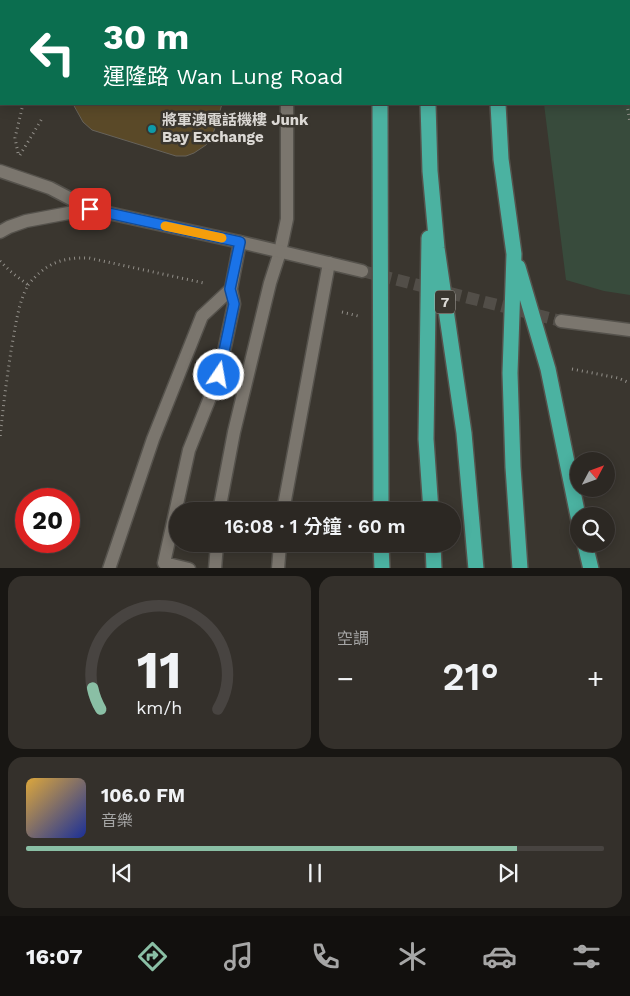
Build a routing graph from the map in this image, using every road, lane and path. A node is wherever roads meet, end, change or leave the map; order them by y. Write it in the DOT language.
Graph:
graph roads {
  1 [pos="23,105"];
  2 [pos="286,105"];
  3 [pos="380,105"];
  4 [pos="428,105"];
  5 [pos="498,105"];
  6 [pos="628,105"];
  7 [pos="630,123"];
  8 [pos="19,158"];
  9 [pos="0,170"];
  10 [pos="430,171"];
  11 [pos="90,209"];
  12 [pos="0,232"];
  13 [pos="240,242"];
  14 [pos="280,252"];
  15 [pos="514,254"];
  16 [pos="0,261"];
  17 [pos="328,263"];
  18 [pos="362,271"];
  19 [pos="28,285"];
  20 [pos="230,289"];
  21 [pos="320,308"];
  22 [pos="361,316"];
  23 [pos="562,321"];
  24 [pos="630,330"];
  25 [pos="569,368"];
  26 [pos="630,383"];
  27 [pos="0,438"];
  28 [pos="221,502"];
  29 [pos="285,502"];
  30 [pos="381,502"];
  31 [pos="430,502"];
  32 [pos="576,507"];
  33 [pos="216,552"];
  34 [pos="279,552"];
  35 [pos="381,552"];
  36 [pos="433,552"];
  37 [pos="586,552"];
  38 [pos="109,568"];
  39 [pos="189,568"];
  40 [pos="215,568"];
  41 [pos="278,568"];
  42 [pos="382,568"];
  43 [pos="434,568"];
  44 [pos="476,568"];
  45 [pos="520,568"];
  46 [pos="591,568"];
  1 -- 8 [label="path"];
  2 -- 14 [label="street"];
  3 -- 30 [label="highway"];
  4 -- 10 [label="highway, 7"];
  5 -- 15 [label="highway"];
  6 -- 7 [label="path"];
  9 -- 11 [label="street"];
  10 -- 31 [label="highway"];
  10 -- 44 [label="highway, 7"];
  11 -- 12 [label="street"];
  11 -- 13 [label="street"];
  13 -- 14 [label="street"];
  13 -- 20 [label="street"];
  14 -- 17 [label="street"];
  14 -- 28 [label="street"];
  15 -- 32 [label="highway"];
  15 -- 45 [label="highway"];
  16 -- 19 [label="path"];
  17 -- 18 [label="street"];
  17 -- 21 [label="street"];
  19 -- 20 [label="path"];
  19 -- 27 [label="path"];
  20 -- 38 [label="street"];
  20 -- 39 [label="street"];
  21 -- 22 [label="path"];
  21 -- 29 [label="street"];
  23 -- 24 [label="street"];
  25 -- 26 [label="path"];
  33 -- 40 [label="street"];
  34 -- 41 [label="street"];
  35 -- 42 [label="highway"];
  36 -- 43 [label="highway"];
  37 -- 46 [label="highway"];
}
